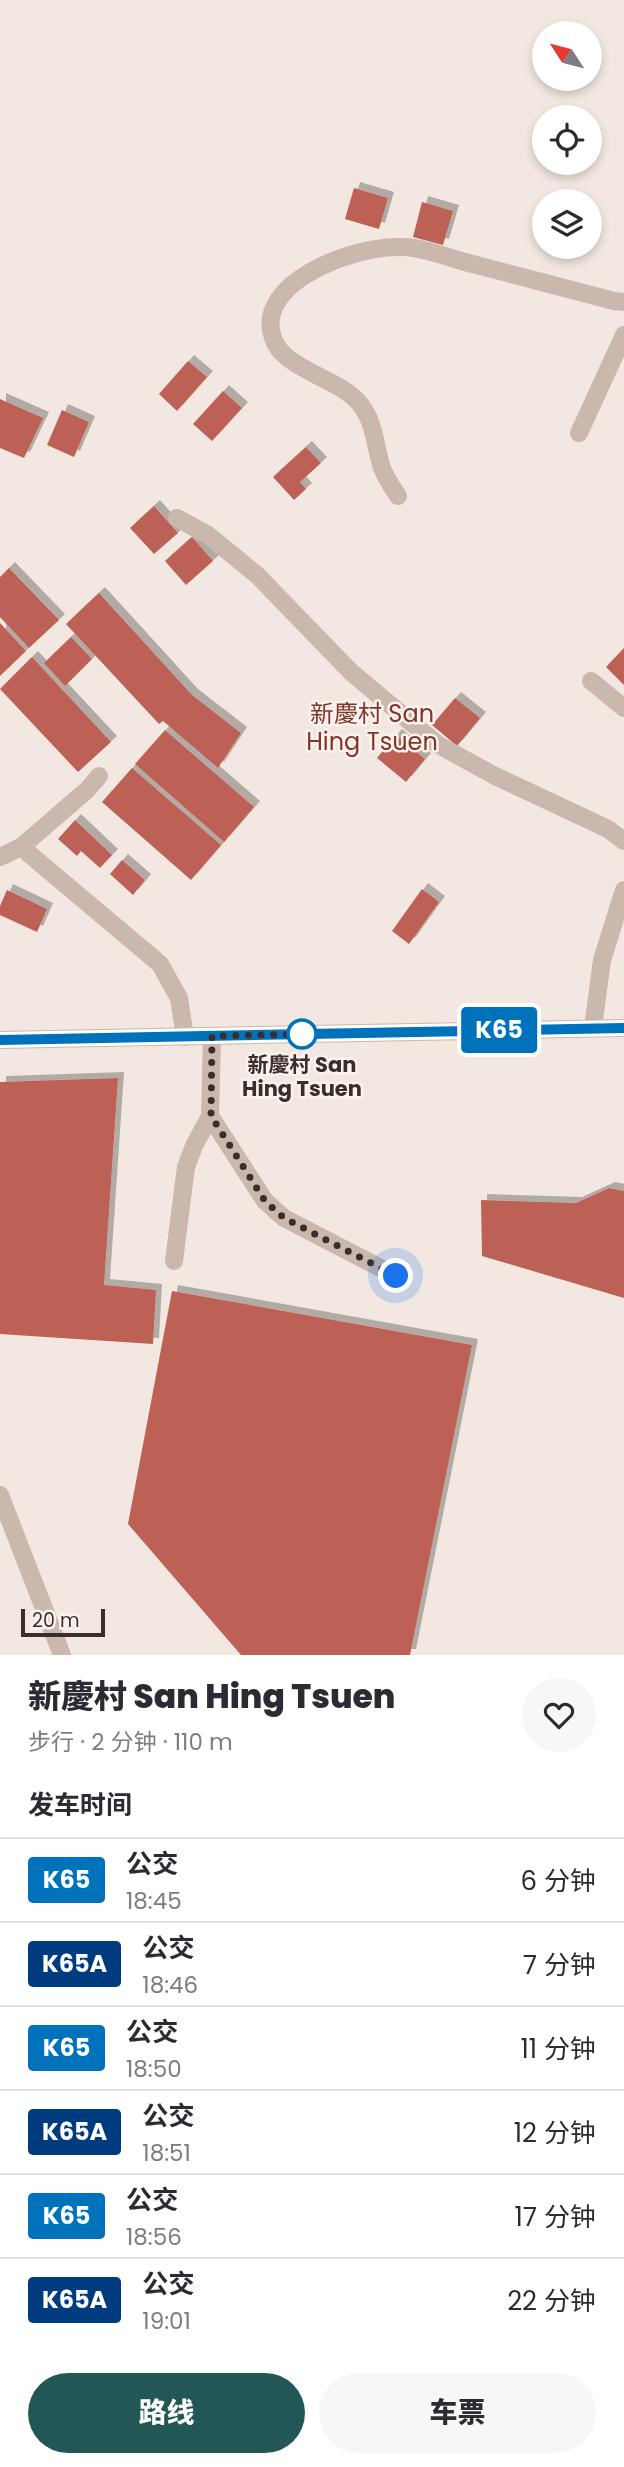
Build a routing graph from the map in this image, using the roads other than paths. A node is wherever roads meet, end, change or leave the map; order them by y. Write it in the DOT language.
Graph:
graph roads {
  1 [pos="624,302"];
  2 [pos="624,335"];
  3 [pos="579,433"];
  4 [pos="397,496"];
  5 [pos="177,518"];
  6 [pos="592,681"];
  7 [pos="624,708"];
  8 [pos="99,776"];
  9 [pos="624,841"];
  10 [pos="21,847"];
  11 [pos="0,857"];
  12 [pos="624,890"];
  13 [pos="593,1028"];
  14 [pos="624,1028"];
  15 [pos="212,1036"];
  16 [pos="185,1037"];
  17 [pos="0,1040"];
  18 [pos="211,1116"];
  19 [pos="174,1261"];
  20 [pos="396,1276"];
  21 [pos="0,1495"];
  22 [pos="62,1655"];
  1 -- 4 [label="street"];
  2 -- 3 [label="street"];
  5 -- 9 [label="street"];
  6 -- 7 [label="street"];
  8 -- 10 [label="street"];
  10 -- 11 [label="street"];
  10 -- 16 [label="street"];
  12 -- 13 [label="street"];
  13 -- 14 [label="street"];
  13 -- 15 [label="street"];
  15 -- 16 [label="street"];
  15 -- 18 [label="street"];
  16 -- 17 [label="street"];
  18 -- 19 [label="street"];
  18 -- 20 [label="street"];
  21 -- 22 [label="street"];
}
